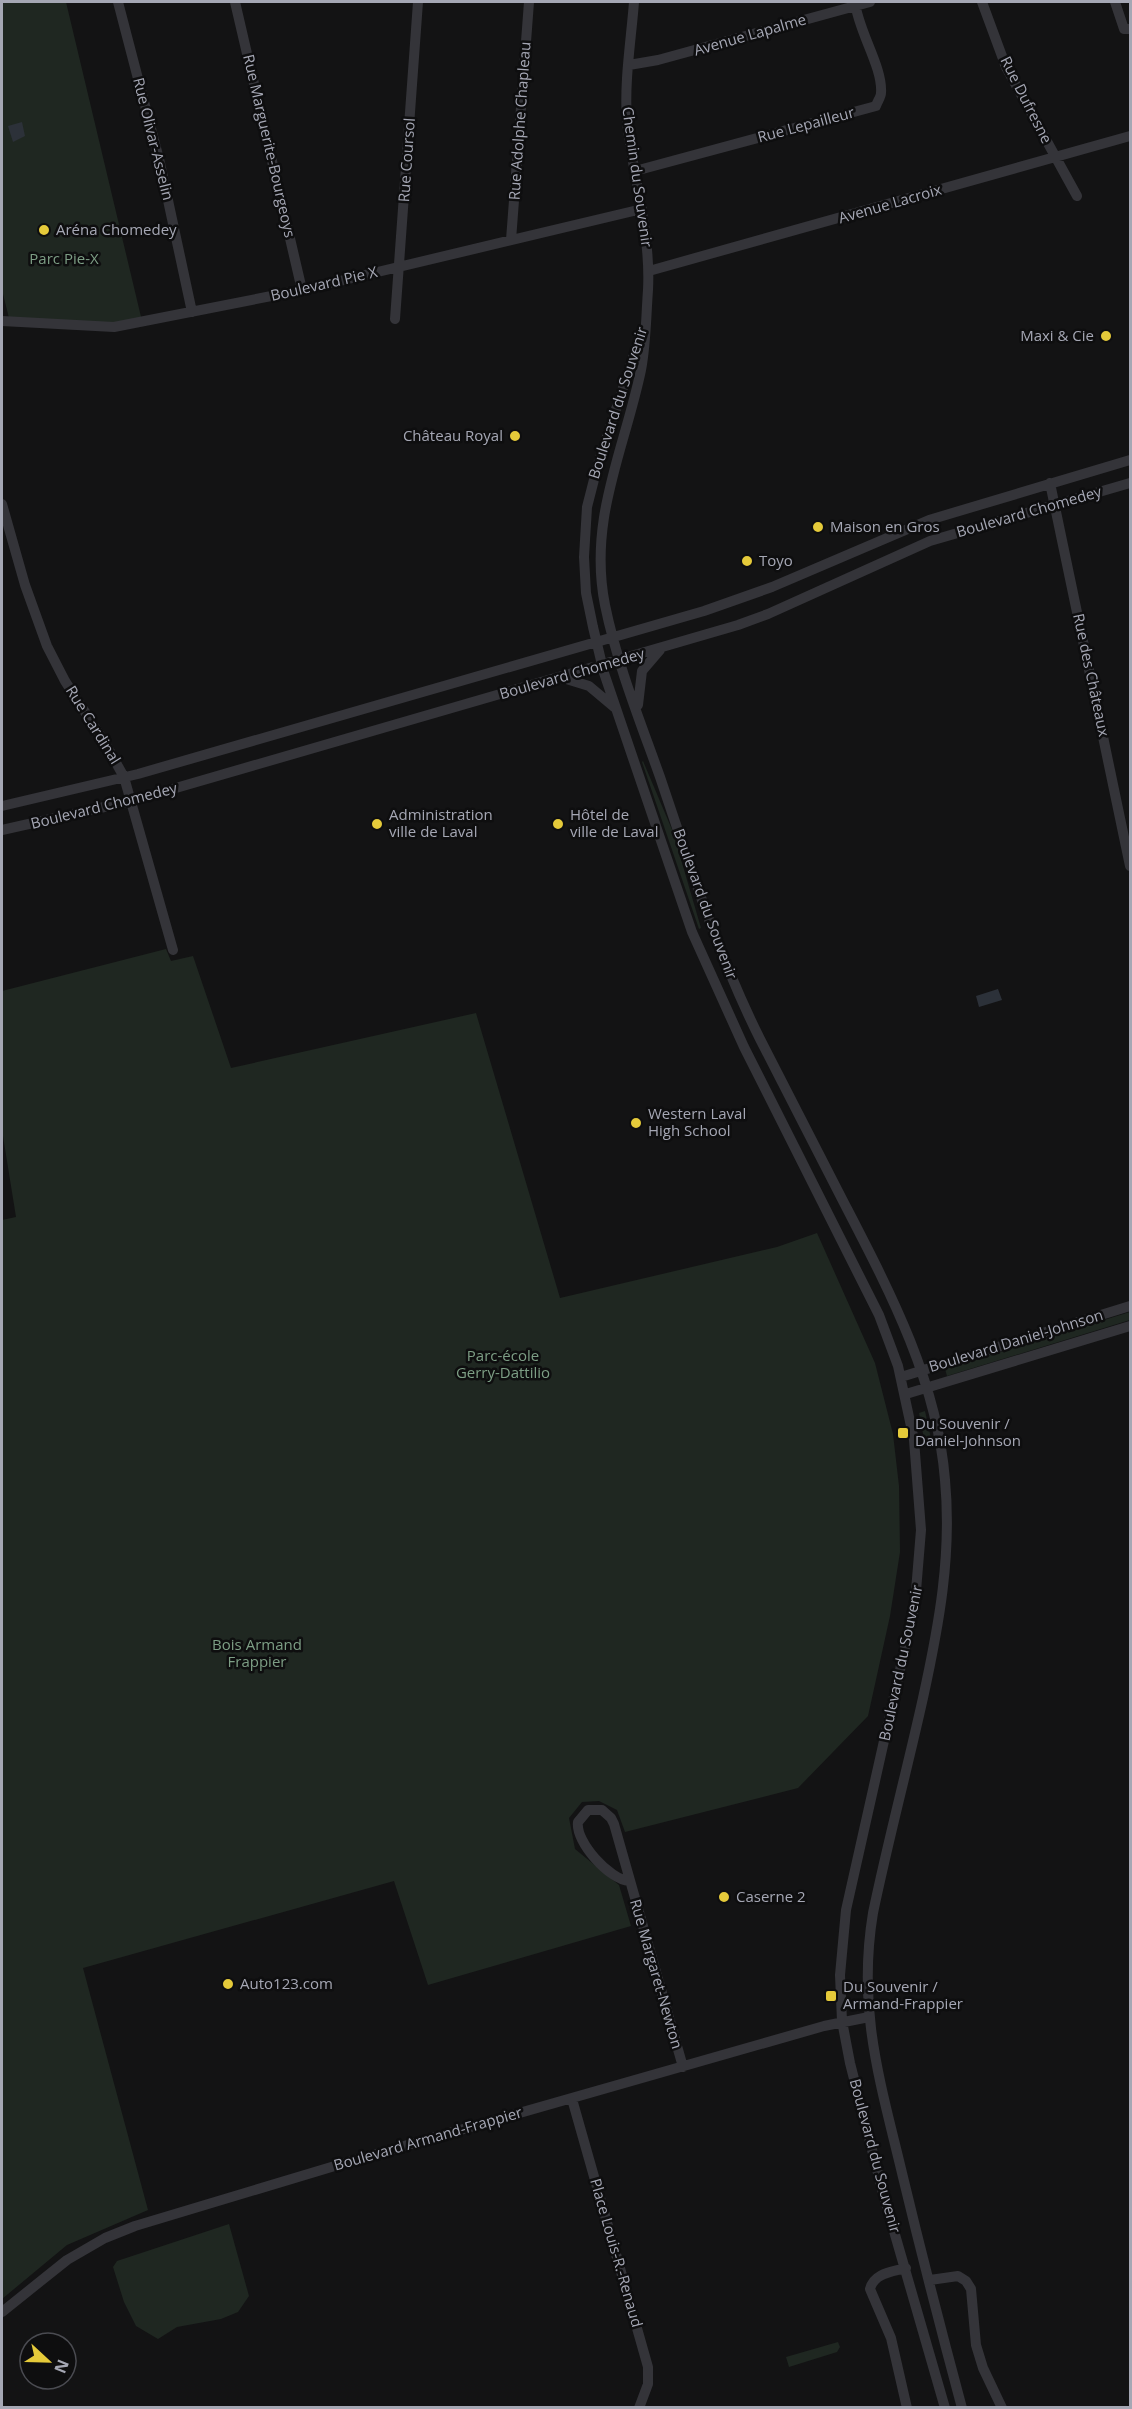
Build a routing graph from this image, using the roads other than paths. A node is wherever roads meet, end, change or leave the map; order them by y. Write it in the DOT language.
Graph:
graph roads {
  1 [pos="118,2"];
  2 [pos="235,2"];
  3 [pos="418,2"];
  4 [pos="529,2"];
  5 [pos="634,2"];
  6 [pos="870,2"];
  7 [pos="982,2"];
  8 [pos="1115,2"];
  9 [pos="856,3"];
  10 [pos="1131,29"];
  11 [pos="629,65"];
  12 [pos="1131,136"];
  13 [pos="1055,157"];
  14 [pos="635,171"];
  15 [pos="1077,195"];
  16 [pos="642,208"];
  17 [pos="511,240"];
  18 [pos="400,267"];
  19 [pos="649,271"];
  20 [pos="302,290"];
  21 [pos="192,312"];
  22 [pos="646,316"];
  23 [pos="395,319"];
  24 [pos="2,321"];
  25 [pos="1131,460"];
  26 [pos="1050,483"];
  27 [pos="1131,483"];
  28 [pos="2,504"];
  29 [pos="1056,504"];
  30 [pos="614,638"];
  31 [pos="597,643"];
  32 [pos="663,647"];
  33 [pos="620,660"];
  34 [pos="602,665"];
  35 [pos="560,678"];
  36 [pos="616,709"];
  37 [pos="638,711"];
  38 [pos="124,777"];
  39 [pos="131,801"];
  40 [pos="2,806"];
  41 [pos="2,831"];
  42 [pos="1131,867"];
  43 [pos="173,951"];
  44 [pos="1131,1306"];
  45 [pos="1131,1326"];
  46 [pos="921,1370"];
  47 [pos="901,1377"];
  48 [pos="926,1388"];
  49 [pos="906,1394"];
  50 [pos="629,1881"];
  51 [pos="868,2017"];
  52 [pos="842,2021"];
  53 [pos="683,2067"];
  54 [pos="572,2099"];
  55 [pos="906,2268"];
  56 [pos="930,2280"];
  57 [pos="4,2311"];
  58 [pos="639,2408"];
  59 [pos="907,2408"];
  60 [pos="945,2408"];
  61 [pos="962,2408"];
  62 [pos="1002,2408"];
  1 -- 21 [label="street, Rue Olivar-Asselin"];
  2 -- 20 [label="street, Rue Marguerite-Bourgeoys"];
  3 -- 18 [label="street, Rue Coursol"];
  4 -- 17 [label="street, Rue Adolphe Chapleau"];
  5 -- 11 [label="street, Chemin du Souvenir"];
  6 -- 9 [label="street, Avenue Lapalme"];
  7 -- 13 [label="street, Rue Dufresne"];
  8 -- 10 [label="street"];
  9 -- 11 [label="street, Avenue Lapalme"];
  9 -- 14 [label="street, Rue Lepailleur"];
  11 -- 14 [label="street, Chemin du Souvenir"];
  12 -- 13 [label="street, Avenue Lacroix"];
  13 -- 15 [label="street, Rue Dufresne"];
  13 -- 19 [label="street, Avenue Lacroix"];
  14 -- 16 [label="street, Chemin du Souvenir"];
  16 -- 17 [label="street, Boulevard Pie X"];
  16 -- 19 [label="street, Chemin du Souvenir"];
  17 -- 18 [label="street, Boulevard Pie X"];
  18 -- 20 [label="street, Boulevard Pie X"];
  18 -- 23 [label="street, Rue Coursol"];
  19 -- 22 [label="street, Chemin du Souvenir"];
  20 -- 21 [label="street, Boulevard Pie X"];
  21 -- 24 [label="street, Boulevard Pie X"];
  22 -- 30 [label="street, Boulevard du Souvenir"];
  22 -- 31 [label="street, Boulevard du Souvenir"];
  25 -- 26 [label="street, Boulevard Chomedey"];
  26 -- 29 [label="street, Rue des Châteaux"];
  26 -- 30 [label="street, Boulevard Chomedey"];
  27 -- 29 [label="street, Boulevard Chomedey"];
  28 -- 38 [label="street, Rue Cardinal"];
  29 -- 32 [label="street, Boulevard Chomedey"];
  29 -- 42 [label="street, Rue des Châteaux"];
  30 -- 31 [label="street, Boulevard Chomedey"];
  30 -- 33 [label="street, Boulevard du Souvenir"];
  31 -- 34 [label="street, Boulevard du Souvenir"];
  31 -- 38 [label="street, Boulevard Chomedey"];
  32 -- 33 [label="street, Boulevard Chomedey"];
  32 -- 37 [label="street"];
  33 -- 34 [label="street, Boulevard Chomedey"];
  33 -- 37 [label="street, Boulevard du Souvenir"];
  34 -- 35 [label="street, Boulevard Chomedey"];
  34 -- 36 [label="street, Boulevard du Souvenir"];
  35 -- 36 [label="street"];
  35 -- 39 [label="street, Boulevard Chomedey"];
  36 -- 47 [label="street, Boulevard du Souvenir"];
  37 -- 46 [label="street, Boulevard du Souvenir"];
  38 -- 39 [label="street, Rue Cardinal"];
  38 -- 40 [label="street, Boulevard Chomedey"];
  39 -- 41 [label="street, Boulevard Chomedey"];
  39 -- 43 [label="street, Rue Cardinal"];
  44 -- 46 [label="street, Boulevard Daniel-Johnson"];
  45 -- 48 [label="street, Boulevard Daniel-Johnson"];
  46 -- 47 [label="street, Boulevard Daniel-Johnson"];
  46 -- 48 [label="street, Boulevard du Souvenir"];
  47 -- 49 [label="street, Boulevard du Souvenir"];
  48 -- 49 [label="street, Boulevard Daniel-Johnson"];
  48 -- 51 [label="street, Boulevard du Souvenir"];
  49 -- 52 [label="street, Boulevard du Souvenir"];
  50 -- 50 [label="street, Rue Margaret-Newton"];
  50 -- 53 [label="street, Rue Margaret-Newton"];
  51 -- 52 [label="street, Boulevard Armand-Frappier"];
  51 -- 56 [label="street, Boulevard du Souvenir"];
  52 -- 53 [label="street, Boulevard Armand-Frappier"];
  52 -- 55 [label="street, Boulevard du Souvenir"];
  53 -- 54 [label="street, Boulevard Armand-Frappier"];
  54 -- 57 [label="street, Boulevard Armand-Frappier"];
  54 -- 58 [label="street, Place Louis-R.-Renaud"];
  55 -- 59 [label="street"];
  55 -- 60 [label="street, Boulevard du Souvenir"];
  56 -- 61 [label="street, Boulevard du Souvenir"];
  56 -- 62 [label="street"];
}
